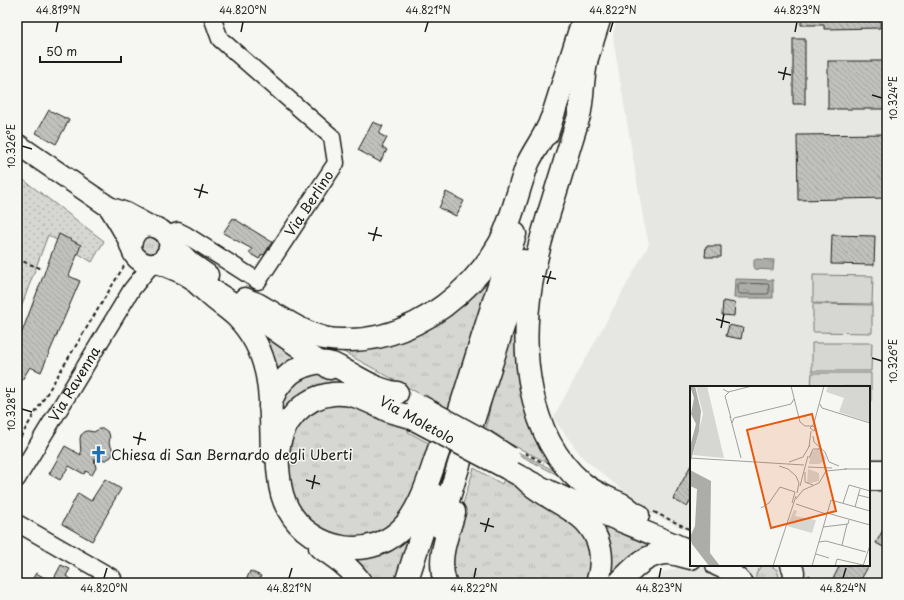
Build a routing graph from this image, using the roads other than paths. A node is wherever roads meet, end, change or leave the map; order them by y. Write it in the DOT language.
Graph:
graph roads {
  1 [pos="212,17"];
  2 [pos="584,17"];
  3 [pos="600,17"];
  4 [pos="586,63"];
  5 [pos="551,120"];
  6 [pos="17,144"];
  7 [pos="109,207"];
  8 [pos="162,234"];
  9 [pos="141,259"];
  10 [pos="197,282"];
  11 [pos="245,299"];
  12 [pos="321,363"];
  13 [pos="397,393"];
  14 [pos="413,413"];
  15 [pos="270,414"];
  16 [pos="454,457"];
  17 [pos="514,468"];
  18 [pos="870,468"];
  19 [pos="887,468"];
  20 [pos="17,479"];
  21 [pos="870,482"];
  22 [pos="887,482"];
  23 [pos="638,515"];
  24 [pos="17,523"];
  25 [pos="690,539"];
  26 [pos="690,551"];
  27 [pos="690,558"];
  28 [pos="718,566"];
  29 [pos="746,566"];
  30 [pos="112,580"];
  31 [pos="361,583"];
  32 [pos="406,583"];
  33 [pos="422,583"];
  34 [pos="445,583"];
  35 [pos="597,583"];
  36 [pos="620,583"];
  37 [pos="743,583"];
  1 -- 8 [label="street, Via Berlino"];
  2 -- 5 [label="highway"];
  3 -- 4 [label="highway"];
  4 -- 5 [label="highway"];
  4 -- 23 [label="highway"];
  5 -- 11 [label="highway"];
  6 -- 7 [label="main road"];
  7 -- 8 [label="main road, Via Moletolo"];
  7 -- 9 [label="main road"];
  8 -- 9 [label="main road"];
  8 -- 9 [label="main road"];
  8 -- 11 [label="main road, Via Moletolo"];
  9 -- 10 [label="main road, Via Moletolo"];
  9 -- 20 [label="street, Via Ravenna"];
  10 -- 12 [label="main road, Via Moletolo"];
  10 -- 15 [label="highway"];
  11 -- 13 [label="main road, Via Moletolo"];
  12 -- 13 [label="highway"];
  12 -- 14 [label="main road, Via Moletolo"];
  12 -- 15 [label="highway"];
  13 -- 14 [label="main road, Via Moletolo"];
  14 -- 16 [label="highway"];
  14 -- 17 [label="main road, Via Moletolo, bridge"];
  15 -- 31 [label="highway"];
  16 -- 32 [label="highway"];
  16 -- 33 [label="highway"];
  16 -- 34 [label="highway"];
  17 -- 23 [label="main road, Via Moletolo"];
  17 -- 26 [label="main road, Via Moletolo"];
  17 -- 35 [label="highway"];
  18 -- 19 [label="street"];
  21 -- 22 [label="street"];
  23 -- 25 [label="main road, Via Moletolo"];
  24 -- 30 [label="street"];
  27 -- 36 [label="highway"];
  28 -- 37 [label="main road"];
  29 -- 37 [label="main road"];
}
